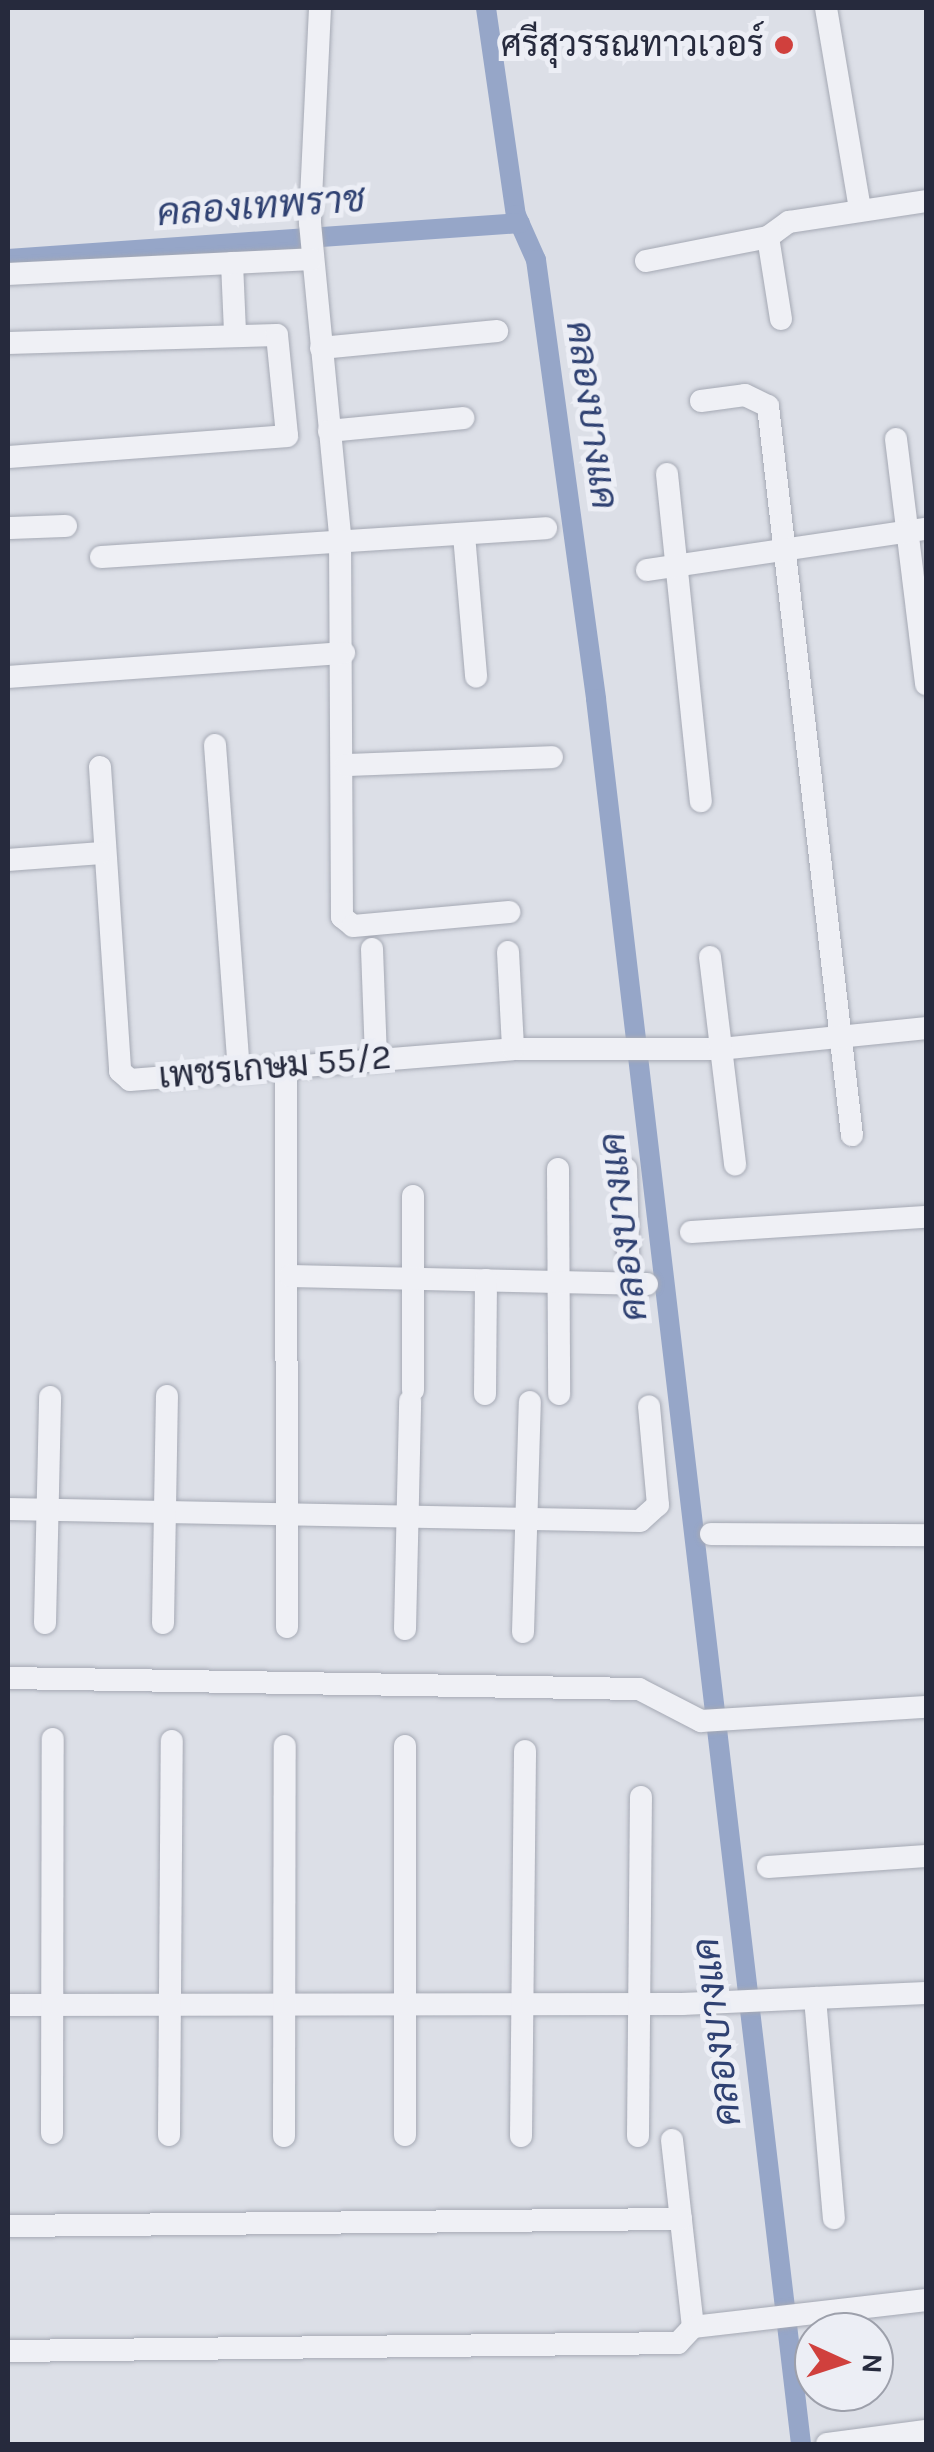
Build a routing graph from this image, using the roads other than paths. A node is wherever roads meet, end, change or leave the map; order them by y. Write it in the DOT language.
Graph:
graph roads {
  1 [pos="320,8"];
  2 [pos="826,8"];
  3 [pos="926,201"];
  4 [pos="860,209"];
  5 [pos="768,237"];
  6 [pos="311,253"];
  7 [pos="646,261"];
  8 [pos="232,263"];
  9 [pos="8,274"];
  10 [pos="782,319"];
  11 [pos="497,331"];
  12 [pos="234,333"];
  13 [pos="277,335"];
  14 [pos="320,340"];
  15 [pos="8,344"];
  16 [pos="701,401"];
  17 [pos="463,418"];
  18 [pos="329,430"];
  19 [pos="896,439"];
  20 [pos="10,458"];
  21 [pos="666,474"];
  22 [pos="66,526"];
  23 [pos="8,528"];
  24 [pos="546,528"];
  25 [pos="919,531"];
  26 [pos="464,535"];
  27 [pos="340,537"];
  28 [pos="791,549"];
  29 [pos="101,557"];
  30 [pos="676,565"];
  31 [pos="646,570"];
  32 [pos="344,653"];
  33 [pos="8,676"];
  34 [pos="476,676"];
  35 [pos="926,684"];
  36 [pos="216,745"];
  37 [pos="552,757"];
  38 [pos="346,764"];
  39 [pos="100,767"];
  40 [pos="700,802"];
  41 [pos="101,853"];
  42 [pos="8,860"];
  43 [pos="508,912"];
  44 [pos="372,948"];
  45 [pos="508,952"];
  46 [pos="710,957"];
  47 [pos="926,1028"];
  48 [pos="838,1038"];
  49 [pos="720,1048"];
  50 [pos="512,1049"];
  51 [pos="376,1058"];
  52 [pos="286,1066"];
  53 [pos="238,1068"];
  54 [pos="852,1135"];
  55 [pos="734,1166"];
  56 [pos="558,1169"];
  57 [pos="626,1169"];
  58 [pos="413,1196"];
  59 [pos="926,1217"];
  60 [pos="691,1232"];
  61 [pos="290,1276"];
  62 [pos="414,1278"];
  63 [pos="486,1280"];
  64 [pos="558,1282"];
  65 [pos="484,1394"];
  66 [pos="558,1394"];
  67 [pos="167,1396"];
  68 [pos="50,1397"];
  69 [pos="530,1402"];
  70 [pos="649,1406"];
  71 [pos="8,1509"];
  72 [pos="48,1510"];
  73 [pos="164,1512"];
  74 [pos="289,1515"];
  75 [pos="407,1516"];
  76 [pos="526,1518"];
  77 [pos="711,1534"];
  78 [pos="926,1535"];
  79 [pos="45,1623"];
  80 [pos="163,1623"];
  81 [pos="287,1627"];
  82 [pos="405,1628"];
  83 [pos="523,1632"];
  84 [pos="8,1678"];
  85 [pos="926,1707"];
  86 [pos="53,1739"];
  87 [pos="172,1740"];
  88 [pos="285,1746"];
  89 [pos="406,1746"];
  90 [pos="525,1751"];
  91 [pos="641,1797"];
  92 [pos="926,1856"];
  93 [pos="768,1866"];
  94 [pos="926,1992"];
  95 [pos="815,1998"];
  96 [pos="639,2004"];
  97 [pos="8,2005"];
  98 [pos="52,2005"];
  99 [pos="169,2005"];
  100 [pos="285,2005"];
  101 [pos="405,2005"];
  102 [pos="522,2005"];
  103 [pos="52,2133"];
  104 [pos="169,2135"];
  105 [pos="405,2135"];
  106 [pos="284,2136"];
  107 [pos="521,2136"];
  108 [pos="638,2136"];
  109 [pos="672,2140"];
  110 [pos="834,2218"];
  111 [pos="681,2219"];
  112 [pos="8,2226"];
  113 [pos="926,2300"];
  114 [pos="694,2327"];
  115 [pos="8,2351"];
  116 [pos="926,2431"];
  117 [pos="827,2444"];
  1 -- 6 [label="street"];
  2 -- 4 [label="street"];
  3 -- 4 [label="street"];
  4 -- 5 [label="street"];
  5 -- 7 [label="street"];
  5 -- 10 [label="street"];
  6 -- 8 [label="street"];
  6 -- 14 [label="street"];
  8 -- 9 [label="street"];
  8 -- 12 [label="street"];
  11 -- 14 [label="street"];
  12 -- 13 [label="street"];
  12 -- 15 [label="street"];
  13 -- 14 [label="street"];
  13 -- 20 [label="street"];
  14 -- 18 [label="street"];
  16 -- 28 [label="street"];
  17 -- 18 [label="street"];
  18 -- 27 [label="street"];
  19 -- 25 [label="street"];
  21 -- 30 [label="street"];
  22 -- 23 [label="street"];
  24 -- 26 [label="street"];
  25 -- 28 [label="street"];
  25 -- 35 [label="street"];
  26 -- 27 [label="street"];
  26 -- 34 [label="street"];
  27 -- 29 [label="street"];
  27 -- 32 [label="street"];
  28 -- 30 [label="street"];
  28 -- 48 [label="street"];
  30 -- 31 [label="street"];
  30 -- 40 [label="street"];
  32 -- 33 [label="street"];
  32 -- 38 [label="street"];
  36 -- 53 [label="street"];
  37 -- 38 [label="street"];
  38 -- 43 [label="street"];
  39 -- 41 [label="street, เพชรเกษม 55/2"];
  41 -- 42 [label="street"];
  41 -- 53 [label="street, เพชรเกษม 55/2"];
  44 -- 51 [label="street"];
  45 -- 50 [label="street"];
  46 -- 49 [label="street"];
  47 -- 48 [label="street, เพชรเกษม 55/2"];
  48 -- 49 [label="street, เพชรเกษม 55/2"];
  48 -- 54 [label="street"];
  49 -- 50 [label="street, เพชรเกษม 55/2"];
  49 -- 55 [label="street"];
  50 -- 51 [label="street, เพชรเกษม 55/2"];
  51 -- 52 [label="street, เพชรเกษม 55/2"];
  52 -- 53 [label="street, เพชรเกษม 55/2"];
  52 -- 61 [label="street"];
  56 -- 64 [label="street"];
  57 -- 64 [label="street"];
  58 -- 62 [label="street"];
  59 -- 60 [label="street"];
  61 -- 62 [label="street"];
  61 -- 74 [label="street"];
  62 -- 63 [label="street"];
  62 -- 75 [label="street"];
  63 -- 64 [label="street"];
  63 -- 65 [label="street"];
  64 -- 66 [label="street"];
  67 -- 73 [label="street"];
  68 -- 72 [label="street"];
  69 -- 76 [label="street"];
  70 -- 76 [label="street"];
  71 -- 72 [label="street"];
  72 -- 73 [label="street"];
  72 -- 79 [label="street"];
  73 -- 74 [label="street"];
  73 -- 80 [label="street"];
  74 -- 75 [label="street"];
  74 -- 81 [label="street"];
  75 -- 76 [label="street"];
  75 -- 82 [label="street"];
  76 -- 83 [label="street"];
  77 -- 78 [label="street"];
  84 -- 85 [label="street"];
  86 -- 98 [label="street"];
  87 -- 99 [label="street"];
  88 -- 100 [label="street"];
  89 -- 101 [label="street"];
  90 -- 102 [label="street"];
  91 -- 96 [label="street"];
  92 -- 93 [label="street"];
  94 -- 95 [label="street"];
  95 -- 96 [label="street"];
  95 -- 110 [label="street"];
  96 -- 102 [label="street"];
  96 -- 108 [label="street"];
  97 -- 98 [label="street"];
  98 -- 99 [label="street"];
  98 -- 103 [label="street"];
  99 -- 100 [label="street"];
  99 -- 104 [label="street"];
  100 -- 101 [label="street"];
  100 -- 106 [label="street"];
  101 -- 102 [label="street"];
  101 -- 105 [label="street"];
  102 -- 107 [label="street"];
  109 -- 111 [label="street"];
  111 -- 112 [label="street"];
  111 -- 114 [label="street"];
  113 -- 114 [label="street"];
  114 -- 115 [label="street"];
  116 -- 117 [label="street"];
}
